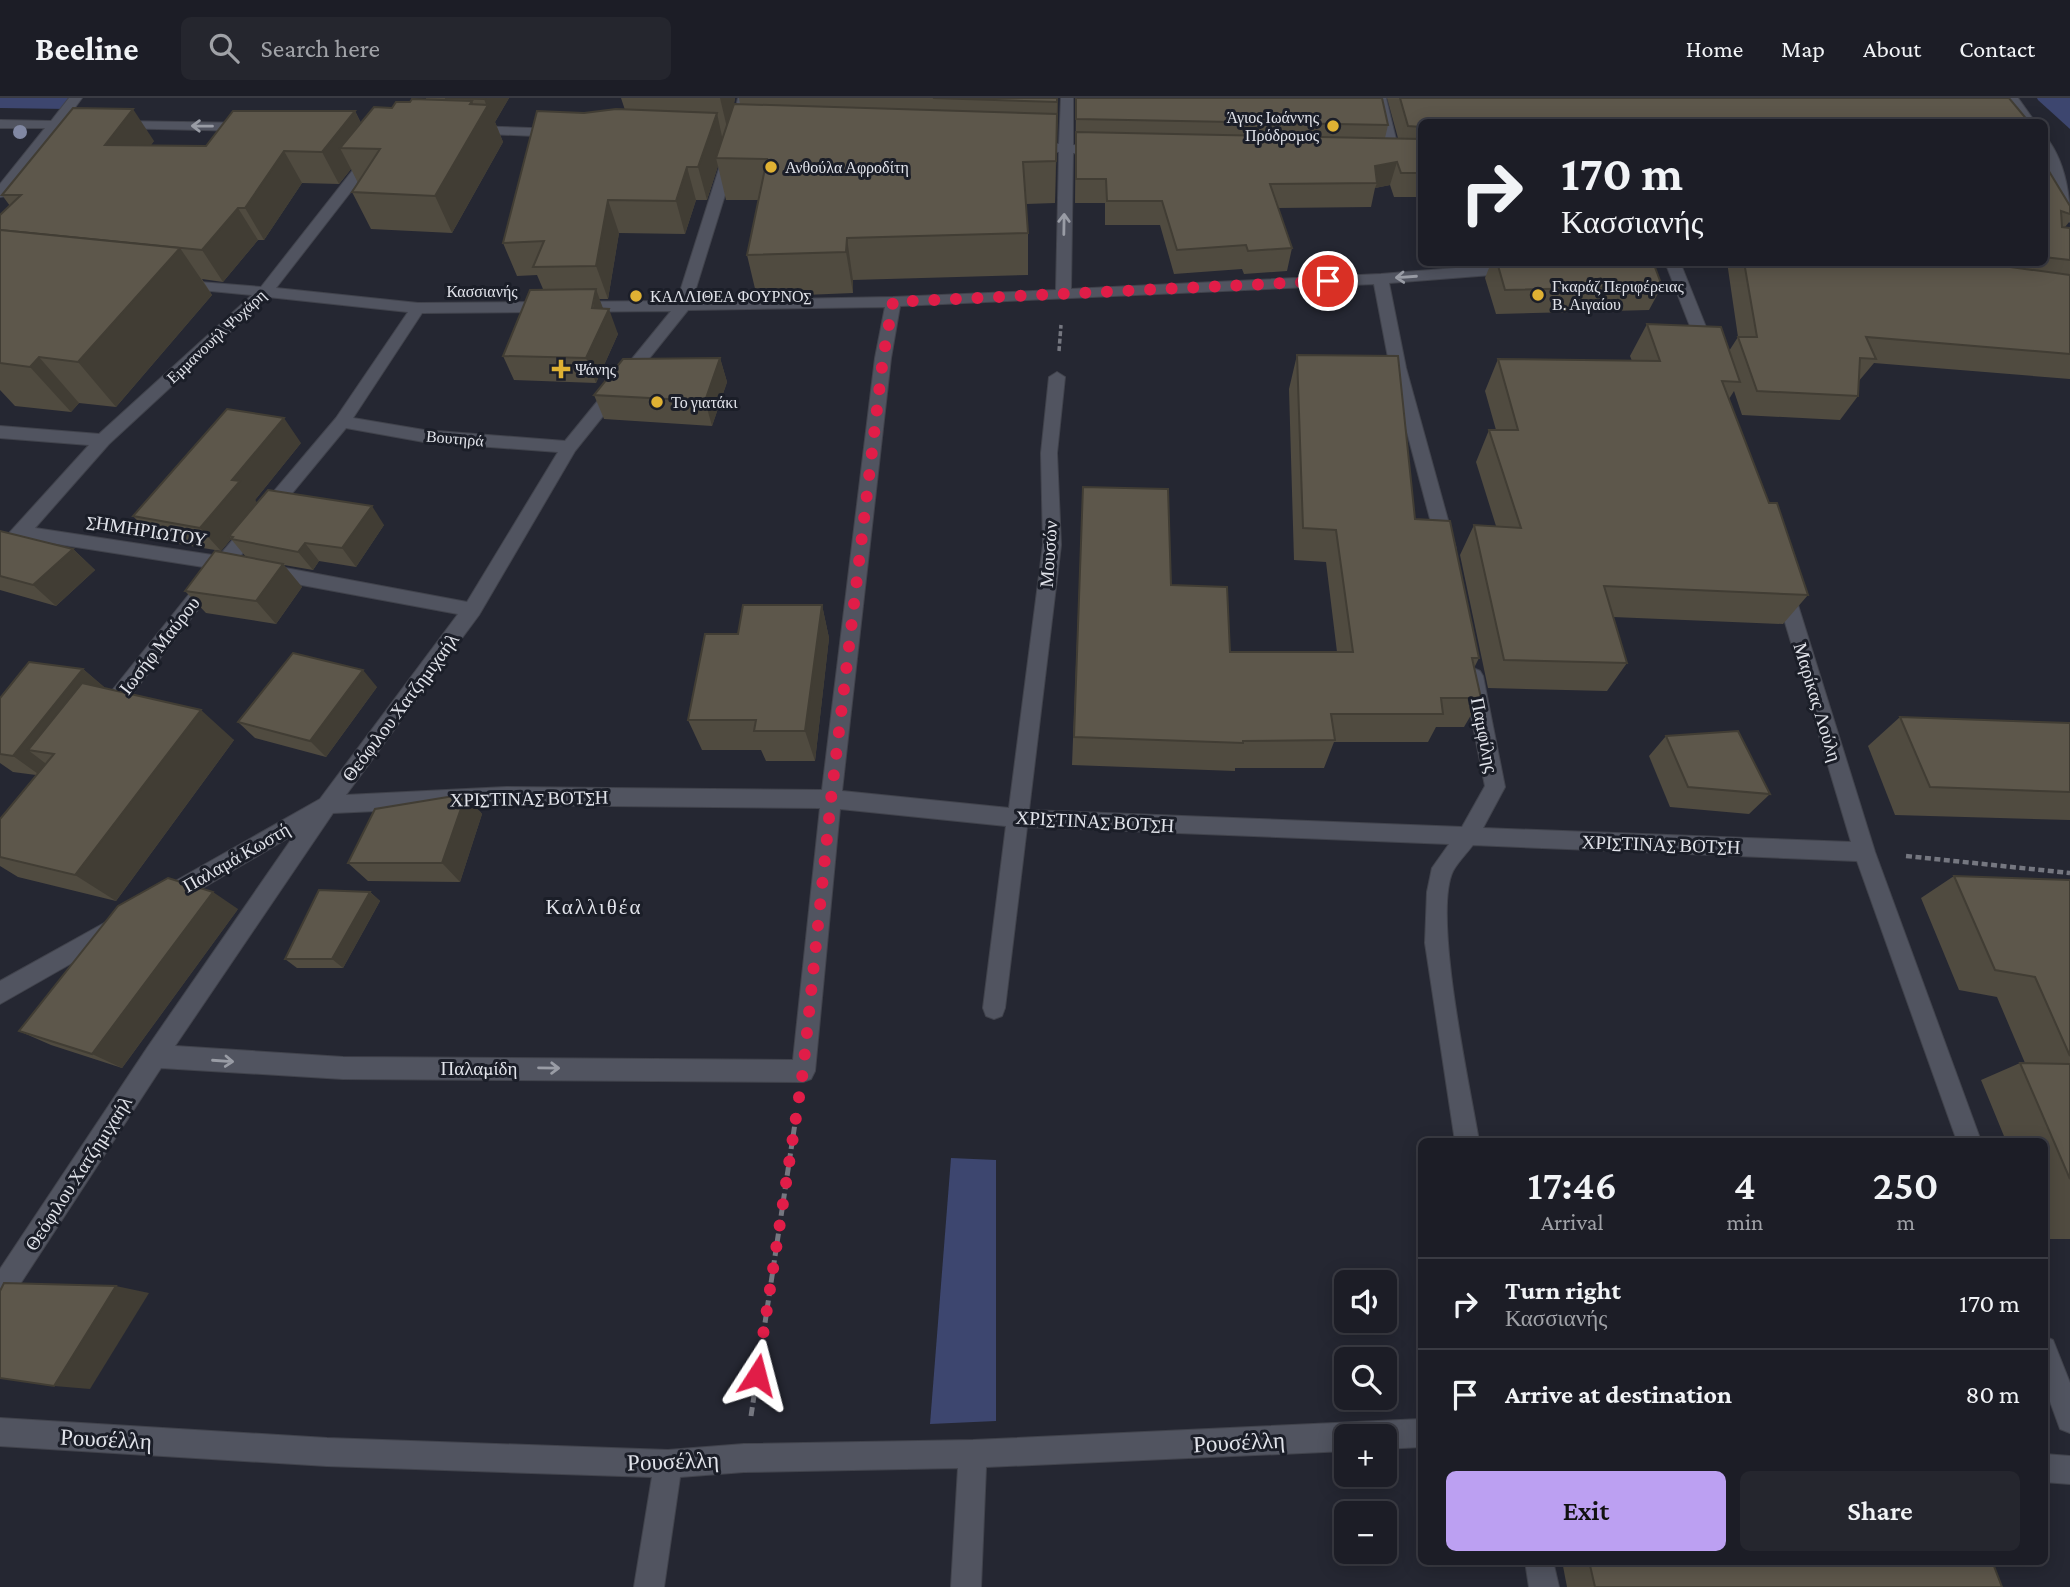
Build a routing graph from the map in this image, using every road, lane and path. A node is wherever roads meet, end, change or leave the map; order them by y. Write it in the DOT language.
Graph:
graph roads {
  1 [pos="76,98"];
  2 [pos="744,98"];
  3 [pos="1067,98"];
  4 [pos="1380,98"];
  5 [pos="2011,98"];
  6 [pos="2027,119"];
  7 [pos="0,124"];
  8 [pos="55,125"];
  9 [pos="258,127"];
  10 [pos="462,130"];
  11 [pos="572,133"];
  12 [pos="384,139"];
  13 [pos="1010,147"];
  14 [pos="1065,149"];
  15 [pos="2048,150"];
  16 [pos="1122,151"];
  17 [pos="1393,156"];
  18 [pos="2065,186"];
  19 [pos="0,194"];
  20 [pos="2070,218"];
  21 [pos="1674,266"];
  22 [pos="1529,268"];
  23 [pos="1381,279"];
  24 [pos="160,281"];
  25 [pos="266,291"];
  26 [pos="1063,292"];
  27 [pos="893,302"];
  28 [pos="684,306"];
  29 [pos="418,308"];
  30 [pos="1714,365"];
  31 [pos="1057,377"];
  32 [pos="342,422"];
  33 [pos="0,432"];
  34 [pos="103,440"];
  35 [pos="569,447"];
  36 [pos="21,532"];
  37 [pos="0,555"];
  38 [pos="224,563"];
  39 [pos="1452,568"];
  40 [pos="1779,574"];
  41 [pos="472,610"];
  42 [pos="1468,650"];
  43 [pos="95,727"];
  44 [pos="831,799"];
  45 [pos="327,805"];
  46 [pos="1017,818"];
  47 [pos="1468,837"];
  48 [pos="1864,852"];
  49 [pos="2070,873"];
  50 [pos="0,993"];
  51 [pos="994,1008"];
  52 [pos="155,1056"];
  53 [pos="803,1071"];
  54 [pos="1467,1138"];
  55 [pos="1968,1138"];
  56 [pos="0,1292"];
  57 [pos="2048,1360"];
  58 [pos="2070,1419"];
  59 [pos="0,1432"];
  60 [pos="1418,1433"];
  61 [pos="1397,1434"];
  62 [pos="1334,1438"];
  63 [pos="973,1454"];
  64 [pos="744,1458"];
  65 [pos="668,1464"];
  66 [pos="2048,1468"];
  67 [pos="2070,1470"];
  68 [pos="1540,1565"];
  69 [pos="649,1587"];
  70 [pos="966,1587"];
  71 [pos="1544,1587"];
  1 -- 8 [label="street"];
  2 -- 28 [label="street, Θεόφιλου Χατζημιχαήλ"];
  3 -- 14 [label="street"];
  4 -- 17 [label="street"];
  5 -- 6 [label="street"];
  7 -- 8 [label="street"];
  9 -- 8 [label="street, one-way"];
  8 -- 19 [label="street"];
  10 -- 11 [label="street"];
  12 -- 25 [label="street, Εμμανουήλ Ψυχάρη"];
  13 -- 14 [label="street"];
  14 -- 16 [label="street"];
  26 -- 14 [label="street, one-way"];
  15 -- 18 [label="street"];
  18 -- 20 [label="street"];
  21 -- 30 [label="street"];
  22 -- 23 [label="street, Κασσιανής, one-way"];
  23 -- 26 [label="street, Κασσιανής"];
  23 -- 39 [label="street"];
  24 -- 25 [label="street, Κασσιανής"];
  25 -- 29 [label="street, Κασσιανής"];
  25 -- 34 [label="street, Εμμανουήλ Ψυχάρη"];
  26 -- 27 [label="street, Κασσιανής"];
  26 -- 31 [label="path"];
  27 -- 28 [label="street, Κασσιανής"];
  27 -- 44 [label="street"];
  28 -- 29 [label="street, Κασσιανής"];
  28 -- 35 [label="street, Θεόφιλου Χατζημιχαήλ"];
  29 -- 32 [label="street, Ιωσήφ Μαύρου"];
  31 -- 46 [label="street, Μουσών"];
  32 -- 35 [label="street, Βουτηρά"];
  32 -- 38 [label="street, Ιωσήφ Μαύρου"];
  33 -- 34 [label="street"];
  34 -- 36 [label="street, Εμμανουήλ Ψυχάρη"];
  35 -- 41 [label="street, Θεόφιλου Χατζημιχαήλ"];
  36 -- 37 [label="street, Εμμανουήλ Ψυχάρη"];
  36 -- 38 [label="street, ΣΗΜΗΡΙΩΤΟΥ"];
  38 -- 41 [label="street, ΣΗΜΗΡΙΩΤΟΥ"];
  38 -- 43 [label="street, Ιωσήφ Μαύρου"];
  40 -- 48 [label="street, Μαρίκας Λούλη"];
  41 -- 45 [label="street, Θεόφιλου Χατζημιχαήλ"];
  42 -- 47 [label="street, Παμφίλης"];
  44 -- 45 [label="street, ΧΡΙΣΤΙΝΑΣ ΒΟΤΣΗ"];
  44 -- 46 [label="street, ΧΡΙΣΤΙΝΑΣ ΒΟΤΣΗ"];
  44 -- 53 [label="street"];
  45 -- 50 [label="street, Παλαμά Κωστή"];
  45 -- 52 [label="street, Θεόφιλου Χατζημιχαήλ"];
  46 -- 47 [label="street, ΧΡΙΣΤΙΝΑΣ ΒΟΤΣΗ"];
  46 -- 51 [label="street, Μουσών"];
  47 -- 48 [label="street, ΧΡΙΣΤΙΝΑΣ ΒΟΤΣΗ"];
  47 -- 54 [label="street, Παμφίλης"];
  48 -- 49 [label="path"];
  48 -- 55 [label="street, Μαρίκας Λούλη"];
  52 -- 53 [label="street, Παλαμίδη, one-way"];
  52 -- 56 [label="street, Θεόφιλου Χατζημιχαήλ"];
  53 -- 64 [label="path"];
  57 -- 58 [label="street"];
  59 -- 65 [label="street, Ρουσέλλη"];
  60 -- 61 [label="street, Ρουσέλλη"];
  62 -- 63 [label="street, Ρουσέλλη"];
  63 -- 64 [label="street, Ρουσέλλη"];
  63 -- 70 [label="street"];
  64 -- 65 [label="street, Ρουσέλλη"];
  65 -- 69 [label="street"];
  66 -- 67 [label="street"];
  68 -- 71 [label="street"];
}
